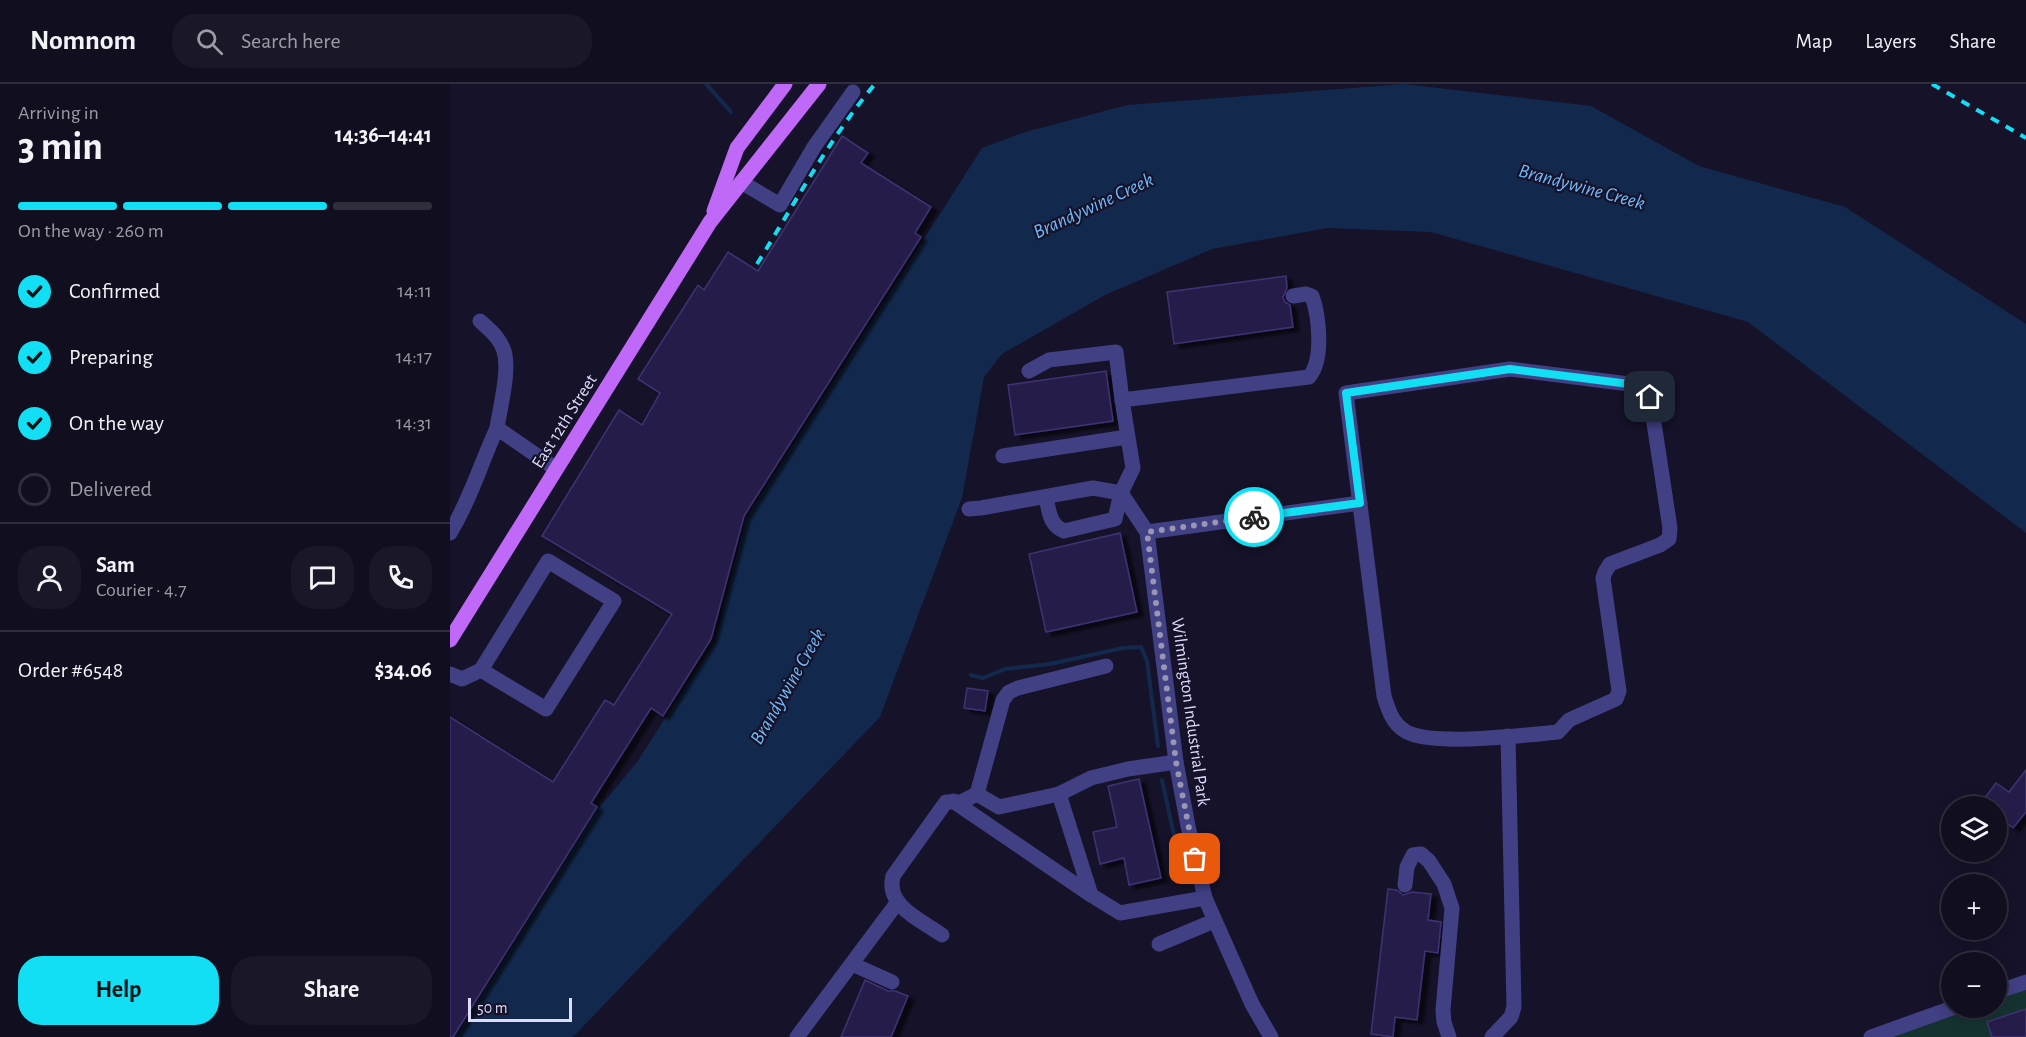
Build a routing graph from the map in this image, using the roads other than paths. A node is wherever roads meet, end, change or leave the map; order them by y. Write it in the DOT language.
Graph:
graph roads {
  1 [pos="785,84"];
  2 [pos="819,84"];
  3 [pos="853,92"];
  4 [pos="741,182"];
  5 [pos="711,222"];
  6 [pos="1293,296"];
  7 [pos="480,321"];
  8 [pos="1029,371"];
  9 [pos="1122,400"];
  10 [pos="497,428"];
  11 [pos="1127,437"];
  12 [pos="1003,456"];
  13 [pos="556,469"];
  14 [pos="1121,493"];
  15 [pos="1046,496"];
  16 [pos="1360,503"];
  17 [pos="969,509"];
  18 [pos="1147,532"];
  19 [pos="450,533"];
  20 [pos="450,640"];
  21 [pos="1106,666"];
  22 [pos="481,670"];
  23 [pos="450,674"];
  24 [pos="1508,736"];
  25 [pos="1176,762"];
  26 [pos="977,794"];
  27 [pos="1059,794"];
  28 [pos="953,801"];
  29 [pos="1405,885"];
  30 [pos="1092,895"];
  31 [pos="1205,898"];
  32 [pos="897,903"];
  33 [pos="1214,921"];
  34 [pos="942,935"];
  35 [pos="1159,944"];
  36 [pos="852,964"];
  37 [pos="892,982"];
  38 [pos="2026,982"];
  39 [pos="2007,988"];
  40 [pos="1941,1012"];
  41 [pos="797,1037"];
  42 [pos="1271,1037"];
  43 [pos="1449,1037"];
  44 [pos="1492,1037"];
  45 [pos="1871,1037"];
  1 -- 5 [label="main road, East 12th Street"];
  2 -- 4 [label="main road, East 12th Street"];
  3 -- 4 [label="street"];
  4 -- 5 [label="main road, East 12th Street"];
  5 -- 13 [label="main road, East 12th Street"];
  6 -- 9 [label="street"];
  7 -- 10 [label="street"];
  8 -- 9 [label="street"];
  9 -- 11 [label="street"];
  10 -- 13 [label="street"];
  10 -- 19 [label="street"];
  11 -- 12 [label="street"];
  11 -- 14 [label="street"];
  13 -- 20 [label="main road, East 12th Street"];
  14 -- 15 [label="street"];
  14 -- 15 [label="street"];
  14 -- 18 [label="street, Wilmington Industrial Park"];
  15 -- 17 [label="street"];
  16 -- 18 [label="street"];
  16 -- 24 [label="street"];
  16 -- 24 [label="street"];
  18 -- 25 [label="street, Wilmington Industrial Park"];
  21 -- 26 [label="street"];
  22 -- 22 [label="street"];
  22 -- 23 [label="street"];
  24 -- 44 [label="street"];
  25 -- 27 [label="street"];
  25 -- 31 [label="street, Wilmington Industrial Park"];
  26 -- 27 [label="street"];
  26 -- 28 [label="street"];
  27 -- 30 [label="street"];
  28 -- 30 [label="street"];
  28 -- 32 [label="street"];
  29 -- 43 [label="street"];
  30 -- 31 [label="street"];
  31 -- 33 [label="street, Wilmington Industrial Park"];
  32 -- 34 [label="street"];
  32 -- 36 [label="street"];
  33 -- 35 [label="street"];
  33 -- 42 [label="street, Wilmington Industrial Park"];
  36 -- 37 [label="street"];
  36 -- 41 [label="street"];
  38 -- 39 [label="street"];
  40 -- 45 [label="street"];
}
